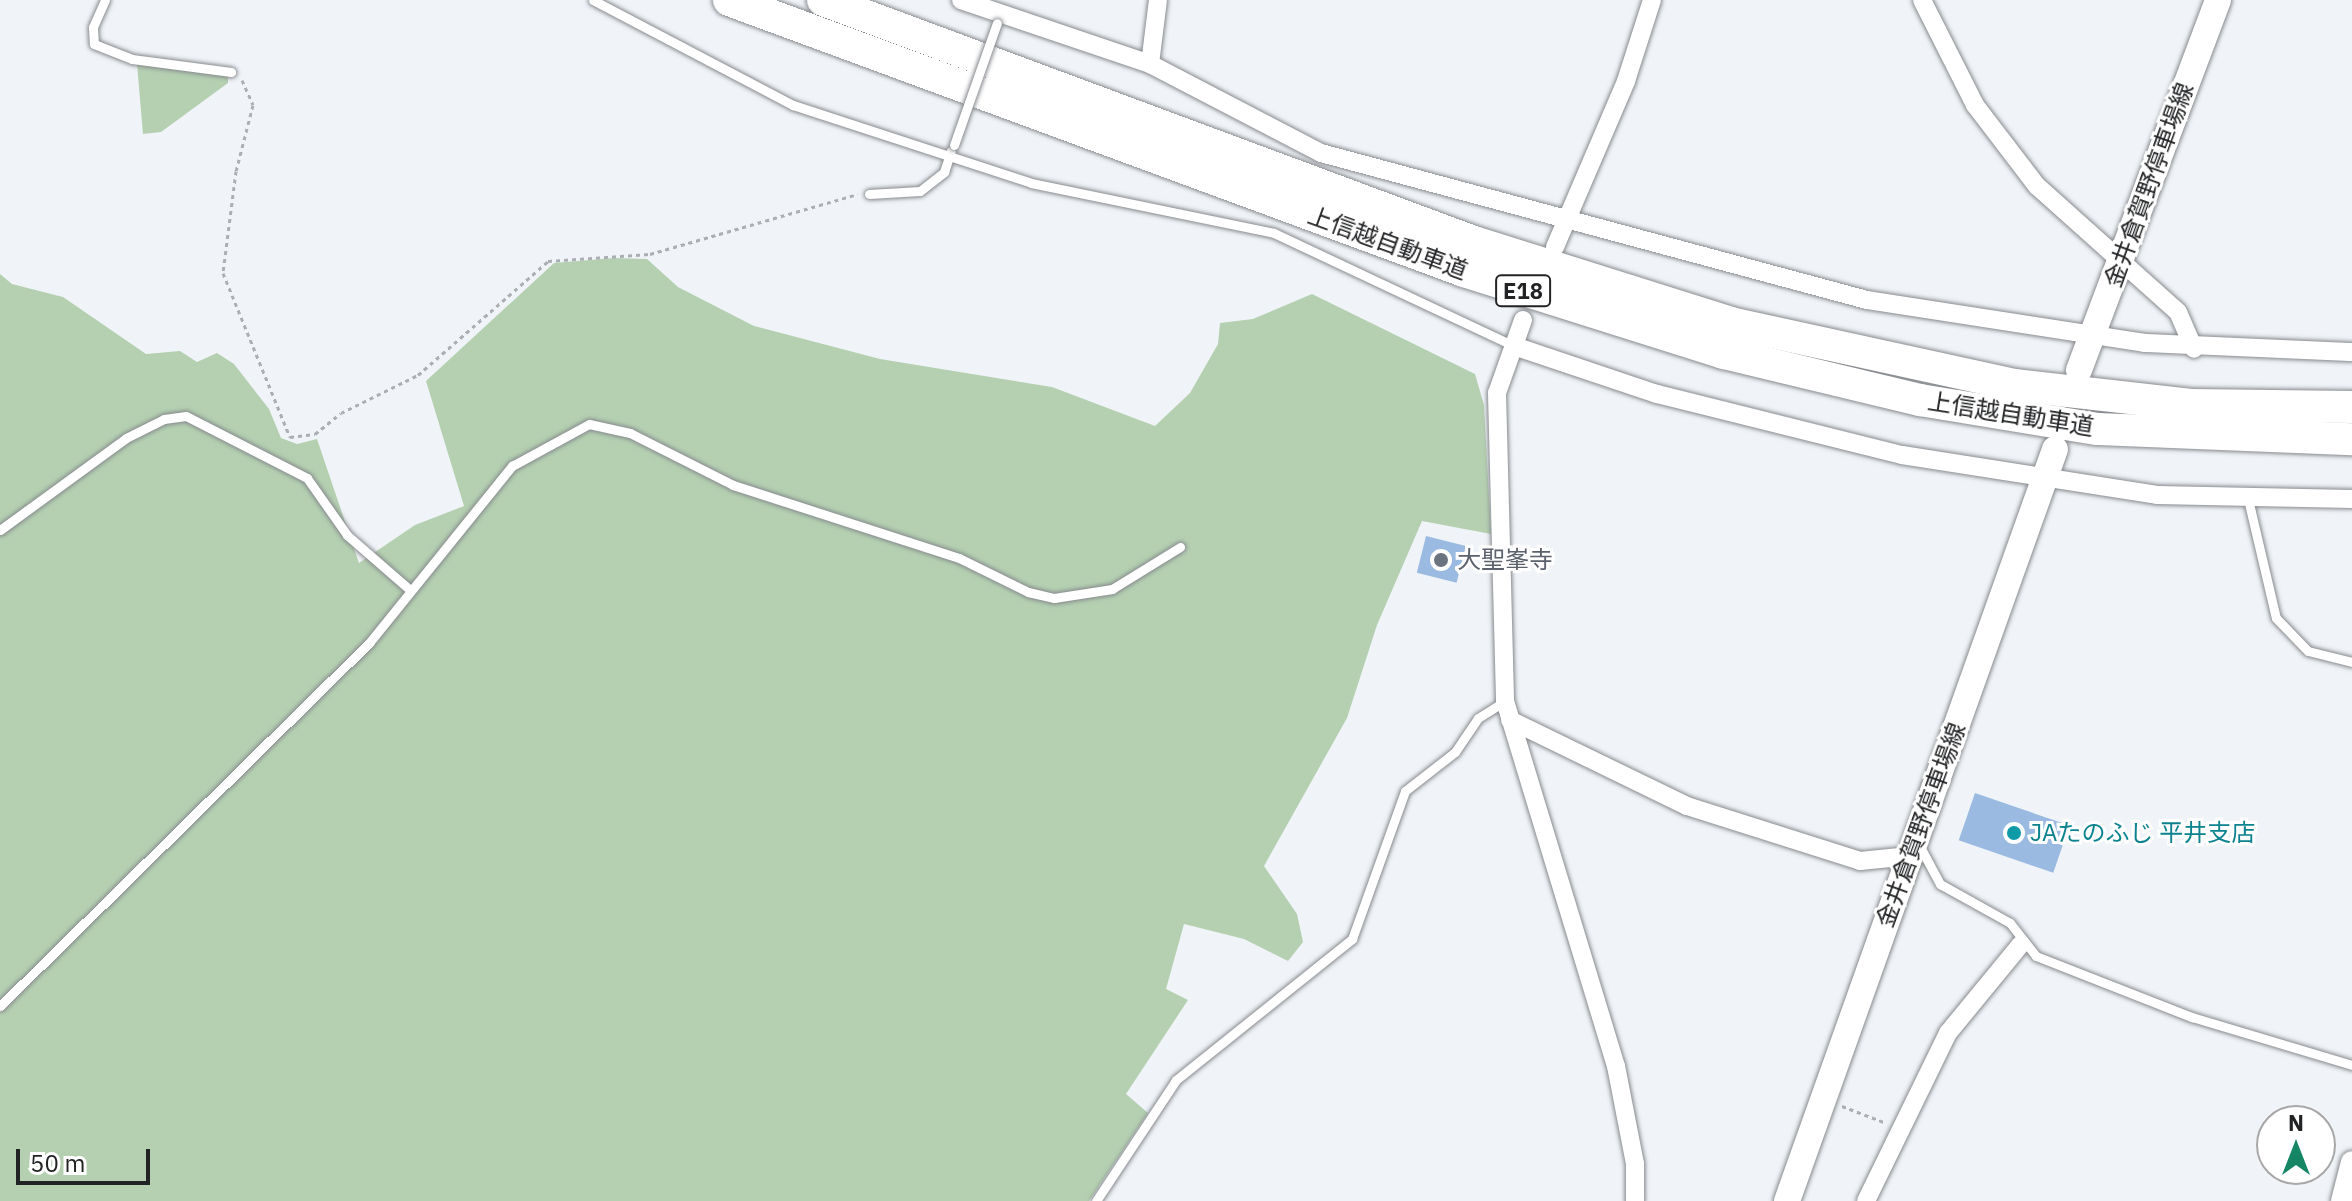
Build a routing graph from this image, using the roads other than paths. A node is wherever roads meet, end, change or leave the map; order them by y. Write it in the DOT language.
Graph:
graph roads {
  1 [pos="105,0"];
  2 [pos="593,0"];
  3 [pos="729,0"];
  4 [pos="823,0"];
  5 [pos="961,0"];
  6 [pos="1158,0"];
  7 [pos="1652,0"];
  8 [pos="1922,0"];
  9 [pos="2218,0"];
  10 [pos="1000,18"];
  11 [pos="1150,64"];
  12 [pos="231,72"];
  13 [pos="952,149"];
  14 [pos="869,194"];
  15 [pos="1569,216"];
  16 [pos="1555,247"];
  17 [pos="2121,261"];
  18 [pos="1523,320"];
  19 [pos="2093,335"];
  20 [pos="1514,346"];
  21 [pos="2194,349"];
  22 [pos="2352,352"];
  23 [pos="2079,370"];
  24 [pos="2352,407"];
  25 [pos="2352,439"];
  26 [pos="2055,449"];
  27 [pos="2045,479"];
  28 [pos="2248,499"];
  29 [pos="2352,499"];
  30 [pos="0,530"];
  31 [pos="1180,547"];
  32 [pos="410,590"];
  33 [pos="2352,662"];
  34 [pos="1505,701"];
  35 [pos="1510,720"];
  36 [pos="1913,848"];
  37 [pos="2021,944"];
  38 [pos="0,1006"];
  39 [pos="2352,1065"];
  40 [pos="2352,1162"];
  41 [pos="1096,1201"];
  42 [pos="1635,1201"];
  43 [pos="1787,1201"];
  44 [pos="1866,1201"];
  45 [pos="2342,1201"];
  1 -- 12 [label="lane"];
  2 -- 13 [label="lane"];
  3 -- 25 [label="highway, 上信越自動車道 / E18"];
  4 -- 24 [label="highway, 上信越自動車道 / E18"];
  5 -- 10 [label="street"];
  6 -- 11 [label="street"];
  7 -- 15 [label="street"];
  8 -- 17 [label="street"];
  9 -- 17 [label="main road, 金井倉賀野停車場線"];
  10 -- 11 [label="street"];
  10 -- 13 [label="lane, bridge"];
  11 -- 15 [label="street"];
  13 -- 14 [label="lane"];
  13 -- 20 [label="lane"];
  15 -- 16 [label="street"];
  15 -- 19 [label="street"];
  17 -- 19 [label="main road, 金井倉賀野停車場線"];
  17 -- 21 [label="street"];
  18 -- 20 [label="street"];
  19 -- 21 [label="street"];
  19 -- 23 [label="main road, 金井倉賀野停車場線"];
  20 -- 27 [label="street"];
  20 -- 34 [label="street"];
  21 -- 22 [label="street"];
  26 -- 27 [label="main road, 金井倉賀野停車場線"];
  27 -- 28 [label="street"];
  27 -- 36 [label="main road, 金井倉賀野停車場線"];
  28 -- 29 [label="street"];
  28 -- 33 [label="lane"];
  30 -- 32 [label="lane"];
  31 -- 32 [label="lane"];
  32 -- 38 [label="lane"];
  34 -- 35 [label="street"];
  34 -- 41 [label="lane"];
  35 -- 36 [label="street"];
  35 -- 42 [label="street"];
  36 -- 37 [label="lane"];
  36 -- 43 [label="main road, 金井倉賀野停車場線"];
  37 -- 39 [label="lane"];
  37 -- 44 [label="street"];
  40 -- 45 [label="street"];
}
